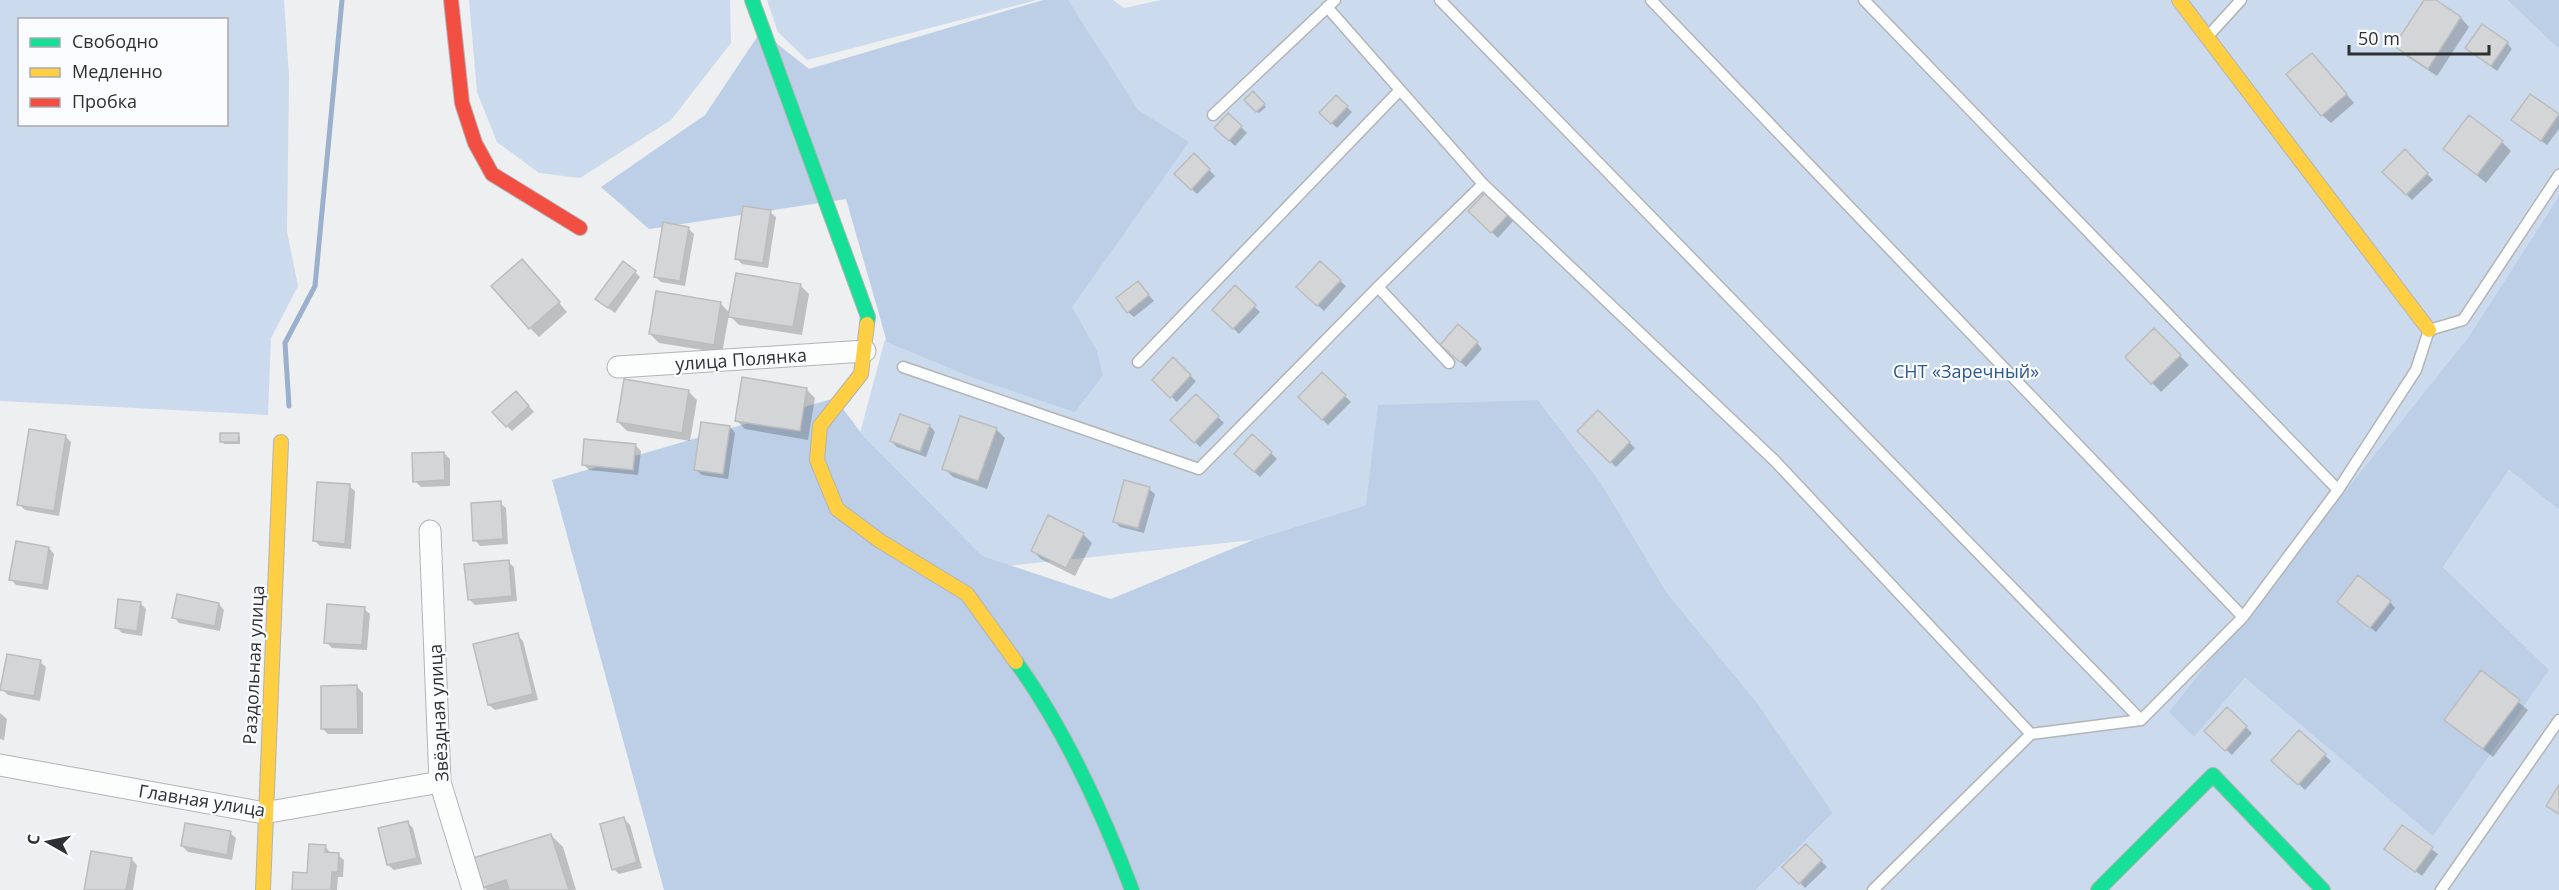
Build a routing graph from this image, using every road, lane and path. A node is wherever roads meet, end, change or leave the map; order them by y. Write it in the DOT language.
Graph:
graph roads {
  1 [pos="451,0"];
  2 [pos="752,0"];
  3 [pos="1440,0"];
  4 [pos="1651,0"];
  5 [pos="1864,0"];
  6 [pos="2180,0"];
  7 [pos="2241,0"];
  8 [pos="1331,4"];
  9 [pos="2207,37"];
  10 [pos="1400,90"];
  11 [pos="1213,115"];
  12 [pos="2559,175"];
  13 [pos="1484,184"];
  14 [pos="580,228"];
  15 [pos="1378,286"];
  16 [pos="2430,330"];
  17 [pos="865,351"];
  18 [pos="1138,362"];
  19 [pos="1449,363"];
  20 [pos="618,367"];
  21 [pos="903,367"];
  22 [pos="280,442"];
  23 [pos="2338,490"];
  24 [pos="430,531"];
  25 [pos="2243,617"];
  26 [pos="2141,720"];
  27 [pos="2559,720"];
  28 [pos="2031,734"];
  29 [pos="0,765"];
  30 [pos="440,782"];
  31 [pos="264,813"];
  32 [pos="263,890"];
  33 [pos="473,890"];
  34 [pos="1132,890"];
  35 [pos="1874,890"];
  36 [pos="2098,890"];
  37 [pos="2323,890"];
  38 [pos="2440,890"];
  1 -- 14 [label="street"];
  2 -- 17 [label="street"];
  3 -- 26 [label="lane"];
  4 -- 25 [label="lane"];
  5 -- 23 [label="lane"];
  6 -- 9 [label="street"];
  7 -- 9 [label="lane"];
  8 -- 10 [label="lane"];
  8 -- 11 [label="lane"];
  9 -- 16 [label="street"];
  10 -- 13 [label="lane"];
  10 -- 18 [label="lane"];
  12 -- 16 [label="lane"];
  13 -- 15 [label="lane"];
  13 -- 28 [label="lane"];
  15 -- 19 [label="lane"];
  15 -- 21 [label="lane"];
  16 -- 23 [label="lane"];
  17 -- 20 [label="street, улица Полянка"];
  17 -- 34 [label="street"];
  22 -- 31 [label="street, Раздольная улица"];
  23 -- 25 [label="lane"];
  24 -- 30 [label="street, Звёздная улица"];
  25 -- 26 [label="lane"];
  26 -- 28 [label="lane"];
  27 -- 38 [label="lane"];
  28 -- 35 [label="lane"];
  29 -- 31 [label="street, Главная улица"];
  30 -- 31 [label="street, Главная улица"];
  30 -- 33 [label="street, Звёздная улица"];
  31 -- 32 [label="street, Раздольная улица"];
  36 -- 37 [label="street"];
}
